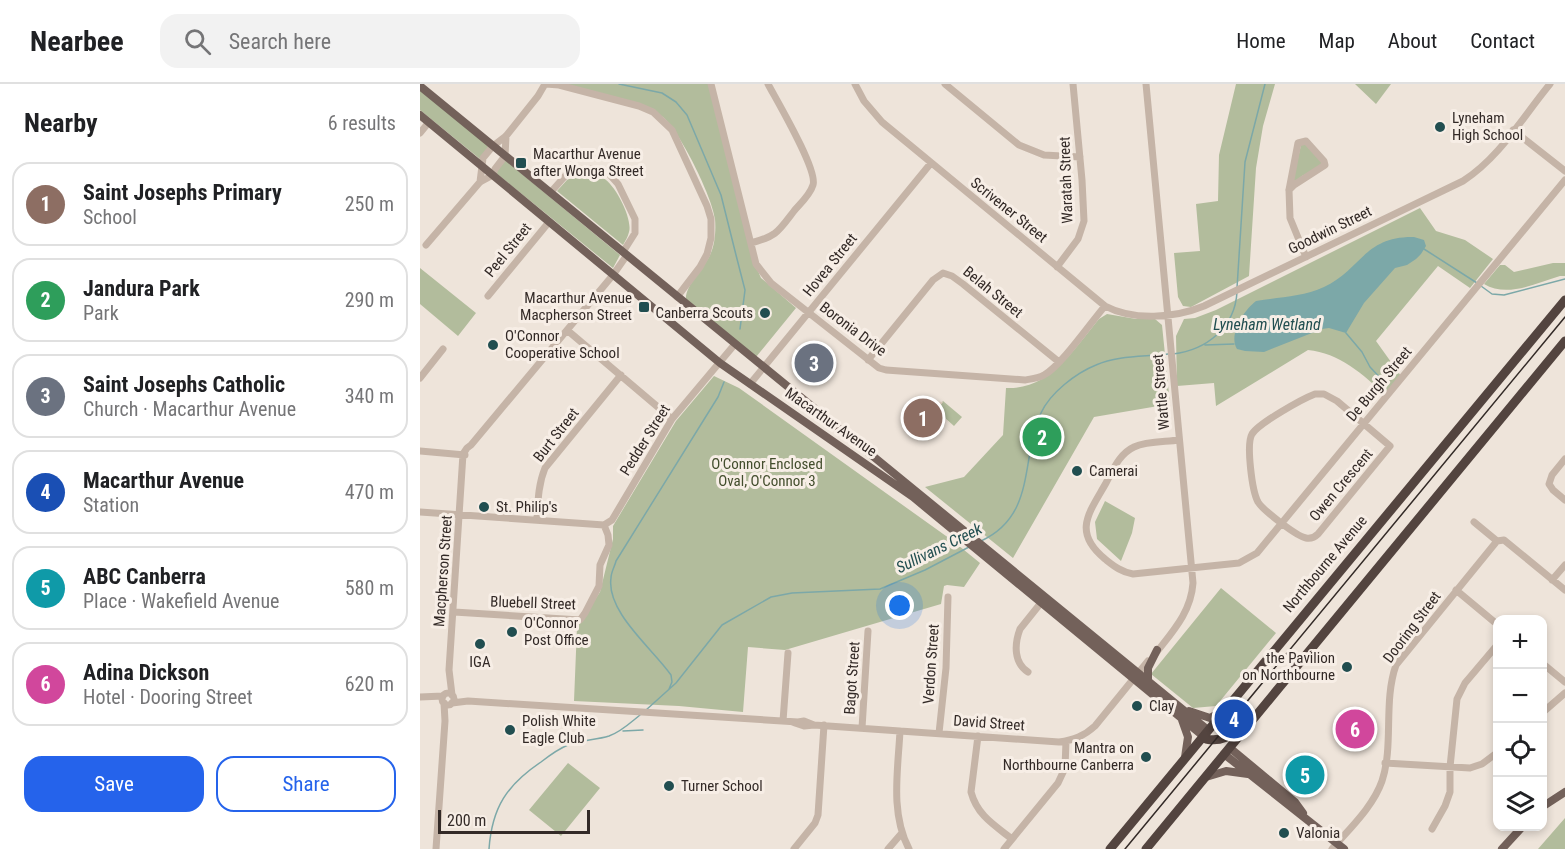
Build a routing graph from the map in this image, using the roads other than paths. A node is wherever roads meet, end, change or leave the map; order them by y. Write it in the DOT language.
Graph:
graph roads {
  1 [pos="545,84"];
  2 [pos="711,84"];
  3 [pos="768,84"];
  4 [pos="855,84"];
  5 [pos="945,84"];
  6 [pos="1073,84"];
  7 [pos="1146,84"];
  8 [pos="1550,84"];
  9 [pos="420,86"];
  10 [pos="420,115"];
  11 [pos="429,122"];
  12 [pos="1514,128"];
  13 [pos="420,132"];
  14 [pos="506,136"];
  15 [pos="493,146"];
  16 [pos="505,156"];
  17 [pos="1080,157"];
  18 [pos="931,164"];
  19 [pos="481,165"];
  20 [pos="1565,171"];
  21 [pos="493,175"];
  22 [pos="1565,180"];
  23 [pos="480,182"];
  24 [pos="1289,190"];
  25 [pos="550,193"];
  26 [pos="549,222"];
  27 [pos="751,243"];
  28 [pos="426,245"];
  29 [pos="625,254"];
  30 [pos="1306,257"];
  31 [pos="1057,267"];
  32 [pos="613,275"];
  33 [pos="488,296"];
  34 [pos="677,297"];
  35 [pos="1564,301"];
  36 [pos="1105,306"];
  37 [pos="808,312"];
  38 [pos="1168,314"];
  39 [pos="567,330"];
  40 [pos="1565,341"];
  41 [pos="735,344"];
  42 [pos="443,349"];
  43 [pos="868,360"];
  44 [pos="1059,362"];
  45 [pos="720,363"];
  46 [pos="763,367"];
  47 [pos="621,375"];
  48 [pos="420,378"];
  49 [pos="750,384"];
  50 [pos="672,419"];
  51 [pos="1365,423"];
  52 [pos="1179,440"];
  53 [pos="420,451"];
  54 [pos="465,455"];
  55 [pos="1565,459"];
  56 [pos="915,494"];
  57 [pos="1565,500"];
  58 [pos="420,512"];
  59 [pos="460,515"];
  60 [pos="537,520"];
  61 [pos="1474,522"];
  62 [pos="1282,523"];
  63 [pos="604,525"];
  64 [pos="1497,541"];
  65 [pos="1565,565"];
  66 [pos="1192,568"];
  67 [pos="1552,580"];
  68 [pos="1456,590"];
  69 [pos="1565,590"];
  70 [pos="948,597"];
  71 [pos="1044,600"];
  72 [pos="454,612"];
  73 [pos="1493,622"];
  74 [pos="868,631"];
  75 [pos="1493,649"];
  76 [pos="1157,650"];
  77 [pos="788,653"];
  78 [pos="1547,667"];
  79 [pos="1028,672"];
  80 [pos="1136,677"];
  81 [pos="1148,681"];
  82 [pos="1565,682"];
  83 [pos="1565,693"];
  84 [pos="420,697"];
  85 [pos="448,699"];
  86 [pos="1170,699"];
  87 [pos="1226,708"];
  88 [pos="1547,709"];
  89 [pos="1255,717"];
  90 [pos="1181,719"];
  91 [pos="783,721"];
  92 [pos="824,725"];
  93 [pos="862,728"];
  94 [pos="900,730"];
  95 [pos="1243,732"];
  96 [pos="939,733"];
  97 [pos="1206,735"];
  98 [pos="978,736"];
  99 [pos="1220,740"];
  100 [pos="1066,741"];
  101 [pos="1227,751"];
  102 [pos="1493,755"];
  103 [pos="1185,757"];
  104 [pos="1244,760"];
  105 [pos="1386,763"];
  106 [pos="1450,767"];
  107 [pos="1248,774"];
  108 [pos="1206,777"];
  109 [pos="1565,792"];
  110 [pos="1547,804"];
  111 [pos="1305,816"];
  112 [pos="1432,829"];
  113 [pos="1519,831"];
  114 [pos="901,834"];
  115 [pos="1012,839"];
  116 [pos="1337,847"];
  117 [pos="1504,848"];
  118 [pos="436,849"];
  119 [pos="794,849"];
  120 [pos="888,849"];
  121 [pos="909,849"];
  122 [pos="1004,849"];
  123 [pos="1110,849"];
  124 [pos="1146,849"];
  1 -- 14 [label="street"];
  1 -- 34 [label="street"];
  2 -- 27 [label="street, Boronia Drive"];
  3 -- 27 [label="street"];
  4 -- 18 [label="street, Scrivener Street"];
  5 -- 17 [label="street"];
  6 -- 17 [label="street, Waratah Street"];
  7 -- 38 [label="street, Wattle Street"];
  8 -- 12 [label="street, Goodwin Street"];
  9 -- 15 [label="main road, Macarthur Avenue"];
  10 -- 11 [label="main road, Macarthur Avenue"];
  11 -- 13 [label="street"];
  11 -- 19 [label="main road, Macarthur Avenue"];
  12 -- 20 [label="street"];
  12 -- 30 [label="street, Goodwin Street"];
  14 -- 15 [label="street"];
  14 -- 16 [label="street"];
  15 -- 16 [label="main road, Macarthur Avenue"];
  15 -- 19 [label="street"];
  16 -- 21 [label="street"];
  16 -- 25 [label="main road, Macarthur Avenue"];
  17 -- 31 [label="street, Waratah Street"];
  18 -- 31 [label="street, Scrivener Street"];
  18 -- 37 [label="street, Hovea Street"];
  19 -- 21 [label="main road, Macarthur Avenue"];
  19 -- 23 [label="street"];
  21 -- 23 [label="street"];
  21 -- 26 [label="main road, Macarthur Avenue"];
  22 -- 51 [label="street, De Burgh Street"];
  23 -- 28 [label="street"];
  24 -- 24 [label="street"];
  24 -- 30 [label="street"];
  25 -- 29 [label="main road, Macarthur Avenue"];
  25 -- 29 [label="street, Macpherson Street"];
  26 -- 32 [label="main road, Macarthur Avenue"];
  26 -- 33 [label="street, Peel Street"];
  27 -- 37 [label="street, Boronia Drive"];
  29 -- 32 [label="street, Macpherson Street"];
  29 -- 34 [label="main road, Macarthur Avenue"];
  30 -- 38 [label="street, Goodwin Street"];
  31 -- 36 [label="street, Scrivener Street"];
  32 -- 39 [label="street, Macpherson Street"];
  32 -- 45 [label="main road, Macarthur Avenue"];
  34 -- 41 [label="main road, Macarthur Avenue"];
  35 -- 87 [label="highway, Northbourne Avenue"];
  36 -- 38 [label="street, Scrivener Street"];
  36 -- 44 [label="street, Boronia Drive"];
  37 -- 43 [label="street, Boronia Drive"];
  37 -- 46 [label="street, Hovea Street"];
  38 -- 52 [label="street, Wattle Street"];
  39 -- 47 [label="street"];
  39 -- 54 [label="street, Macpherson Street"];
  40 -- 89 [label="highway"];
  41 -- 45 [label="street, Pedder Street"];
  41 -- 46 [label="main road, Macarthur Avenue"];
  42 -- 48 [label="street"];
  43 -- 44 [label="street, Boronia Drive"];
  43 -- 44 [label="street, Belah Street"];
  45 -- 49 [label="main road, Macarthur Avenue"];
  45 -- 50 [label="street, Pedder Street"];
  46 -- 49 [label="street, Hovea Street"];
  46 -- 56 [label="main road, Macarthur Avenue"];
  47 -- 50 [label="street"];
  47 -- 60 [label="street, Burt Street"];
  49 -- 56 [label="main road, Macarthur Avenue"];
  50 -- 63 [label="street, Pedder Street"];
  51 -- 62 [label="street, De Burgh Street"];
  51 -- 62 [label="street, Owen Crescent"];
  51 -- 62 [label="street, Owen Crescent"];
  52 -- 66 [label="street, Wattle Street"];
  52 -- 66 [label="street, De Burgh Street"];
  53 -- 54 [label="street"];
  54 -- 59 [label="street, Macpherson Street"];
  55 -- 57 [label="street"];
  56 -- 71 [label="main road, Macarthur Avenue"];
  58 -- 59 [label="street"];
  59 -- 60 [label="street"];
  59 -- 72 [label="street, Macpherson Street"];
  60 -- 63 [label="street"];
  61 -- 64 [label="street"];
  62 -- 66 [label="street, De Burgh Street"];
  63 -- 72 [label="street, Bluebell Street"];
  64 -- 67 [label="street"];
  64 -- 68 [label="street, Dooring Street"];
  65 -- 67 [label="street"];
  66 -- 76 [label="street, Wattle Street"];
  67 -- 69 [label="street"];
  68 -- 73 [label="street"];
  68 -- 105 [label="street, Dooring Street"];
  70 -- 96 [label="street, Verdon Street"];
  71 -- 79 [label="street"];
  71 -- 80 [label="main road, Macarthur Avenue"];
  72 -- 85 [label="street, Macpherson Street"];
  74 -- 93 [label="street, Bagot Street"];
  75 -- 106 [label="street"];
  76 -- 80 [label="street, Wattle Street"];
  76 -- 81 [label="main road"];
  77 -- 91 [label="street"];
  78 -- 82 [label="street"];
  80 -- 81 [label="main road, Macarthur Avenue"];
  80 -- 90 [label="main road, Macarthur Avenue"];
  80 -- 100 [label="street"];
  81 -- 86 [label="main road, Macarthur Avenue"];
  83 -- 88 [label="street"];
  84 -- 85 [label="street, David Street"];
  85 -- 91 [label="street, David Street"];
  85 -- 118 [label="street, Macpherson Street"];
  86 -- 87 [label="main road"];
  86 -- 97 [label="main road, Macarthur Avenue"];
  87 -- 97 [label="highway, Northbourne Avenue"];
  89 -- 95 [label="highway"];
  89 -- 99 [label="highway"];
  90 -- 97 [label="main road, Macarthur Avenue"];
  90 -- 103 [label="main road"];
  91 -- 92 [label="street, David Street"];
  92 -- 93 [label="street, David Street"];
  92 -- 119 [label="street"];
  93 -- 94 [label="street, David Street"];
  94 -- 96 [label="street, David Street"];
  94 -- 114 [label="street"];
  95 -- 101 [label="highway"];
  95 -- 104 [label="main road"];
  96 -- 98 [label="street, David Street"];
  97 -- 99 [label="highway"];
  97 -- 101 [label="highway, Macarthur Avenue"];
  97 -- 103 [label="highway, Northbourne Avenue"];
  98 -- 100 [label="street, David Street"];
  98 -- 115 [label="street"];
  99 -- 101 [label="highway"];
  100 -- 115 [label="street"];
  101 -- 104 [label="main road"];
  101 -- 107 [label="main road"];
  101 -- 108 [label="highway"];
  102 -- 106 [label="street"];
  103 -- 123 [label="highway, Northbourne Avenue"];
  104 -- 111 [label="main road"];
  105 -- 106 [label="street"];
  105 -- 116 [label="street, Dooring Street"];
  106 -- 112 [label="street"];
  107 -- 108 [label="main road"];
  107 -- 111 [label="main road"];
  108 -- 124 [label="highway"];
  109 -- 110 [label="main road"];
  111 -- 116 [label="main road"];
  113 -- 117 [label="main road"];
  114 -- 120 [label="street"];
  114 -- 121 [label="street"];
  115 -- 122 [label="street"];
}
